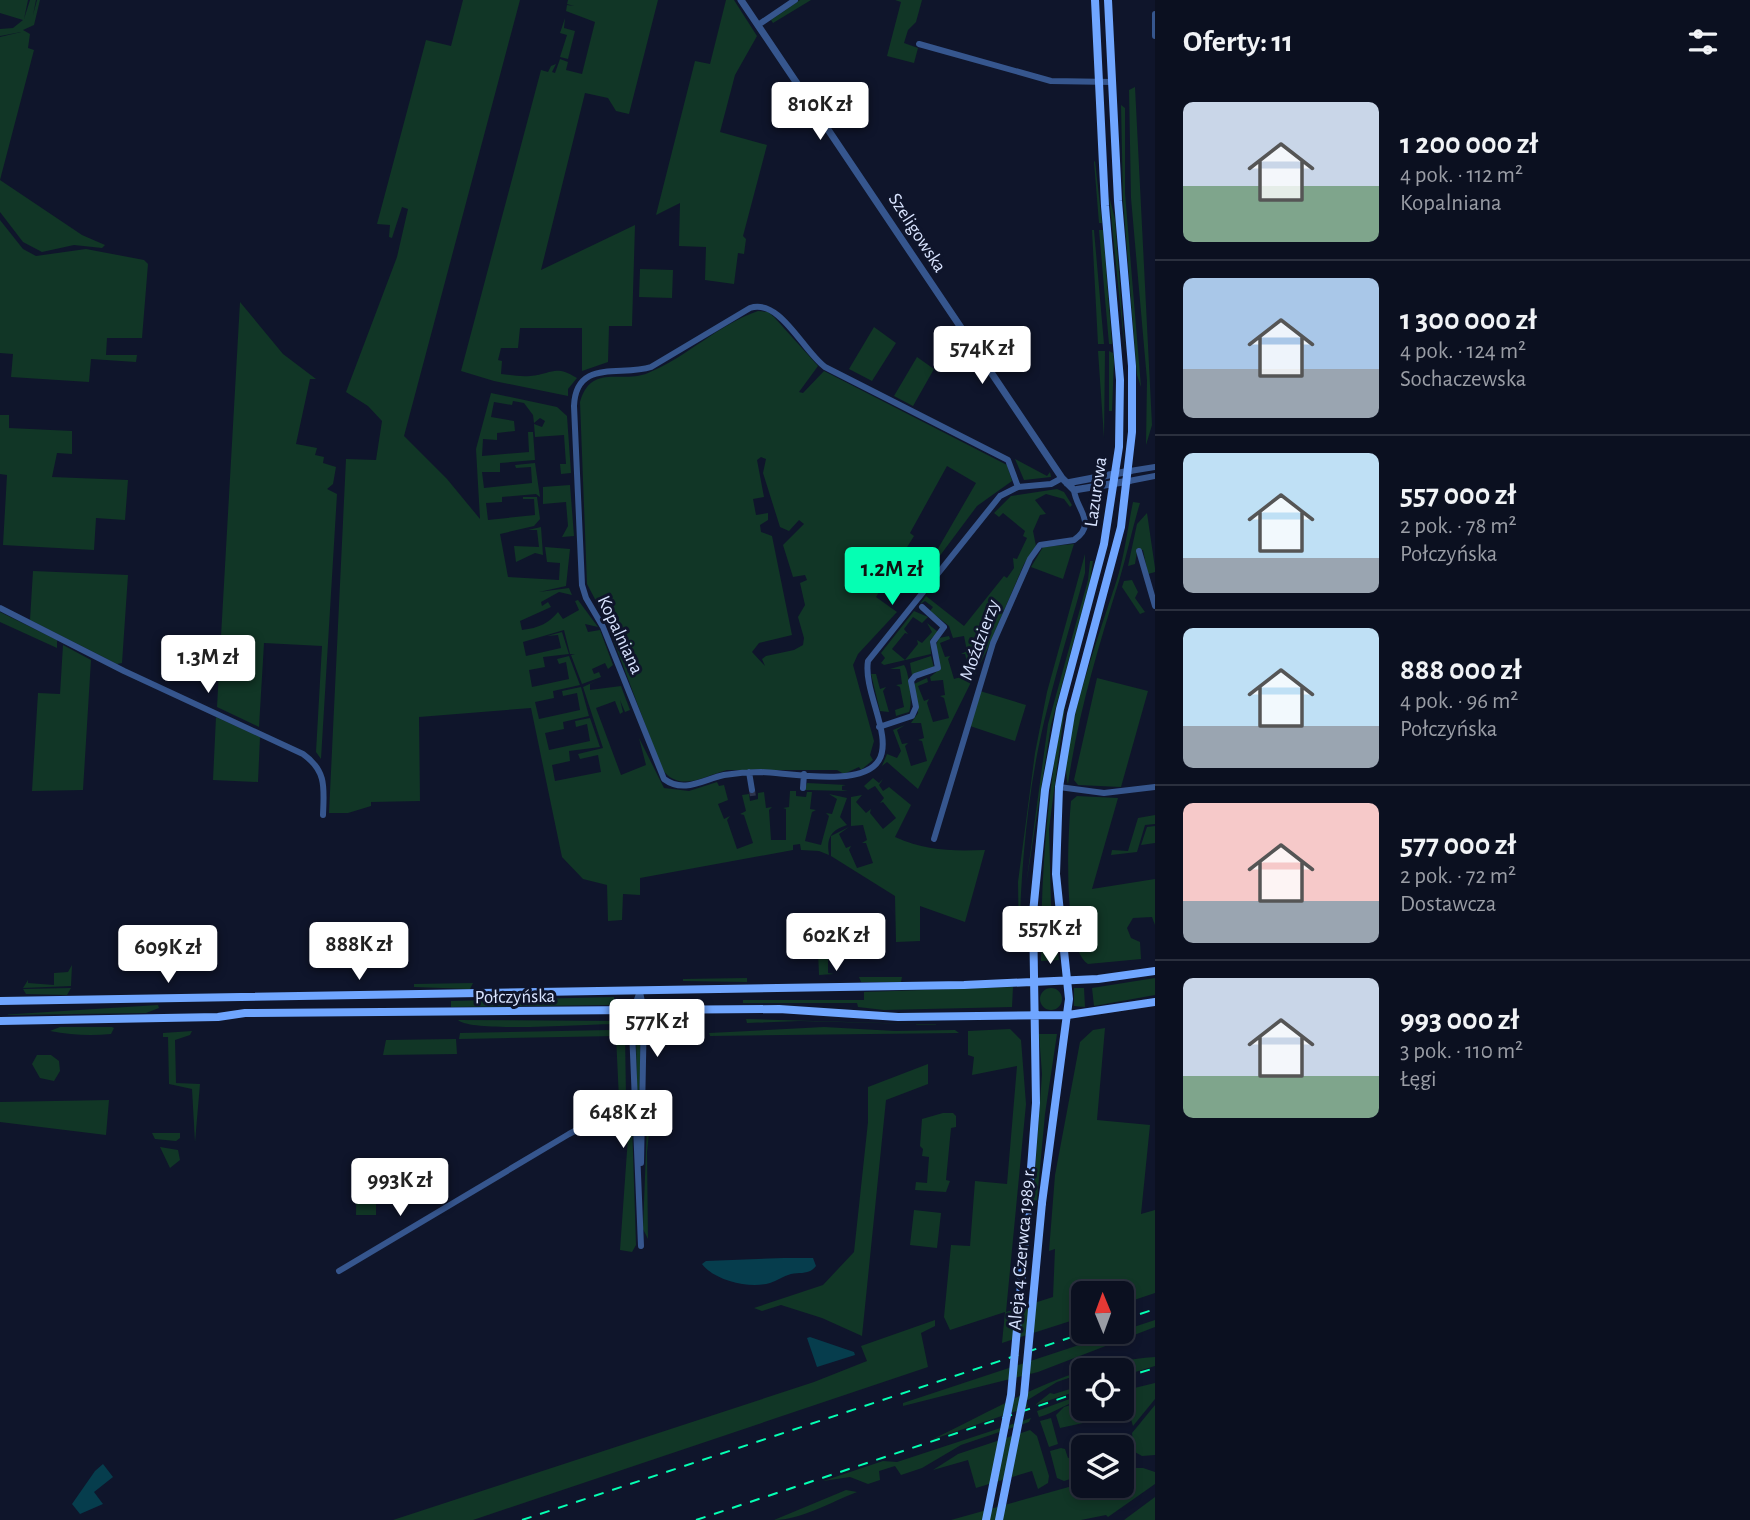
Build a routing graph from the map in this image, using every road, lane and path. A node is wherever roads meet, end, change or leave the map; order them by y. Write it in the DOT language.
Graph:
graph roads {
  1 [pos="741,0"];
  2 [pos="795,0"];
  3 [pos="1095,0"];
  4 [pos="1108,0"];
  5 [pos="1155,14"];
  6 [pos="758,25"];
  7 [pos="1155,36"];
  8 [pos="919,44"];
  9 [pos="1099,82"];
  10 [pos="1112,82"];
  11 [pos="1155,467"];
  12 [pos="1130,471"];
  13 [pos="1116,474"];
  14 [pos="1155,476"];
  15 [pos="1065,481"];
  16 [pos="1129,481"];
  17 [pos="1115,484"];
  18 [pos="1018,487"];
  19 [pos="1074,490"];
  20 [pos="1139,551"];
  21 [pos="1155,606"];
  22 [pos="922,607"];
  23 [pos="0,608"];
  24 [pos="879,727"];
  25 [pos="749,772"];
  26 [pos="804,774"];
  27 [pos="1155,787"];
  28 [pos="803,788"];
  29 [pos="1059,788"];
  30 [pos="752,789"];
  31 [pos="323,815"];
  32 [pos="934,839"];
  33 [pos="1155,971"];
  34 [pos="1068,980"];
  35 [pos="1033,981"];
  36 [pos="640,991"];
  37 [pos="0,1001"];
  38 [pos="1155,1002"];
  39 [pos="633,1011"];
  40 [pos="644,1011"];
  41 [pos="1068,1015"];
  42 [pos="1032,1016"];
  43 [pos="0,1021"];
  44 [pos="643,1107"];
  45 [pos="633,1108"];
  46 [pos="639,1189"];
  47 [pos="641,1246"];
  48 [pos="339,1270"];
  49 [pos="986,1520"];
  50 [pos="999,1520"];
  1 -- 6 [label="street, Szeligowska"];
  2 -- 6 [label="street"];
  3 -- 9 [label="main road, Lazurowa"];
  4 -- 10 [label="main road, Lazurowa"];
  5 -- 7 [label="street"];
  6 -- 15 [label="street, Szeligowska"];
  8 -- 9 [label="street"];
  9 -- 10 [label="street"];
  9 -- 13 [label="main road, Lazurowa"];
  10 -- 12 [label="main road, Lazurowa"];
  11 -- 12 [label="street"];
  12 -- 13 [label="street"];
  12 -- 16 [label="main road, Lazurowa"];
  13 -- 15 [label="street"];
  13 -- 17 [label="main road, Lazurowa"];
  14 -- 16 [label="street"];
  15 -- 18 [label="street"];
  15 -- 19 [label="street, Szeligowska"];
  16 -- 17 [label="street"];
  16 -- 29 [label="main road, Lazurowa"];
  17 -- 19 [label="street"];
  17 -- 35 [label="main road, Lazurowa"];
  18 -- 24 [label="street, Kopalniana"];
  18 -- 25 [label="street, Kopalniana"];
  19 -- 32 [label="street, Moździerzy"];
  20 -- 21 [label="street"];
  22 -- 24 [label="street"];
  23 -- 31 [label="street"];
  24 -- 26 [label="street, Kopalniana"];
  25 -- 26 [label="street, Kopalniana"];
  25 -- 30 [label="street"];
  26 -- 28 [label="street"];
  27 -- 29 [label="street"];
  29 -- 34 [label="main road, Lazurowa"];
  33 -- 34 [label="main road, Połczyńska"];
  34 -- 35 [label="main road, Połczyńska"];
  34 -- 41 [label="main road, Aleja 4 Czerwca 1989 r."];
  35 -- 36 [label="main road, Połczyńska"];
  35 -- 42 [label="main road, Aleja 4 Czerwca 1989 r."];
  36 -- 37 [label="main road, Połczyńska"];
  36 -- 39 [label="street"];
  36 -- 40 [label="street"];
  38 -- 41 [label="main road, Połczyńska"];
  39 -- 40 [label="main road, Połczyńska"];
  39 -- 43 [label="main road, Połczyńska"];
  39 -- 45 [label="street"];
  40 -- 42 [label="main road, Połczyńska"];
  40 -- 44 [label="street"];
  41 -- 42 [label="main road, Połczyńska"];
  41 -- 50 [label="main road, Aleja 4 Czerwca 1989 r., bridge"];
  42 -- 49 [label="main road, Aleja 4 Czerwca 1989 r., bridge"];
  44 -- 45 [label="street"];
  44 -- 46 [label="street"];
  45 -- 46 [label="street"];
  45 -- 48 [label="street"];
  46 -- 47 [label="street"];
}
